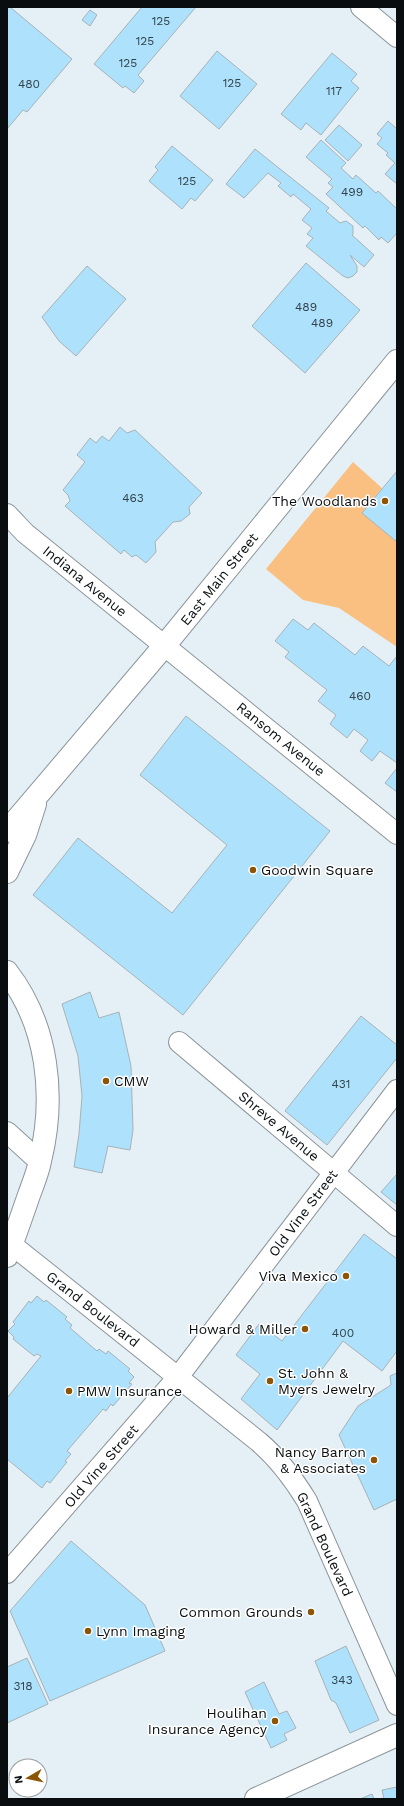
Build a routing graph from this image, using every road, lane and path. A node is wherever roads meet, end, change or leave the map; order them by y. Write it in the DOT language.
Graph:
graph roads {
  1 [pos="361,7"];
  2 [pos="397,37"];
  3 [pos="397,361"];
  4 [pos="7,514"];
  5 [pos="165,645"];
  6 [pos="38,795"];
  7 [pos="7,809"];
  8 [pos="7,831"];
  9 [pos="397,834"];
  10 [pos="7,872"];
  11 [pos="8,971"];
  12 [pos="179,1042"];
  13 [pos="397,1090"];
  14 [pos="7,1132"];
  15 [pos="40,1162"];
  16 [pos="334,1172"];
  17 [pos="397,1226"];
  18 [pos="9,1250"];
  19 [pos="178,1377"];
  20 [pos="7,1573"];
  21 [pos="397,1705"];
  22 [pos="397,1735"];
  23 [pos="256,1799"];
  1 -- 2 [label="street"];
  3 -- 5 [label="main road, East Main Street"];
  4 -- 5 [label="street, Indiana Avenue"];
  5 -- 6 [label="main road, East Main Street"];
  5 -- 9 [label="street, Ransom Avenue"];
  6 -- 7 [label="main road, East Main Street"];
  6 -- 8 [label="main road, East Main Street"];
  6 -- 10 [label="main road"];
  11 -- 15 [label="main road"];
  12 -- 16 [label="street, Shreve Avenue"];
  13 -- 16 [label="street, Old Vine Street"];
  14 -- 15 [label="street"];
  15 -- 18 [label="main road"];
  16 -- 17 [label="street, Shreve Avenue"];
  16 -- 19 [label="street, Old Vine Street"];
  18 -- 19 [label="street, Grand Boulevard"];
  19 -- 20 [label="street, Old Vine Street"];
  19 -- 21 [label="street, Grand Boulevard"];
  22 -- 23 [label="main road"];
}
